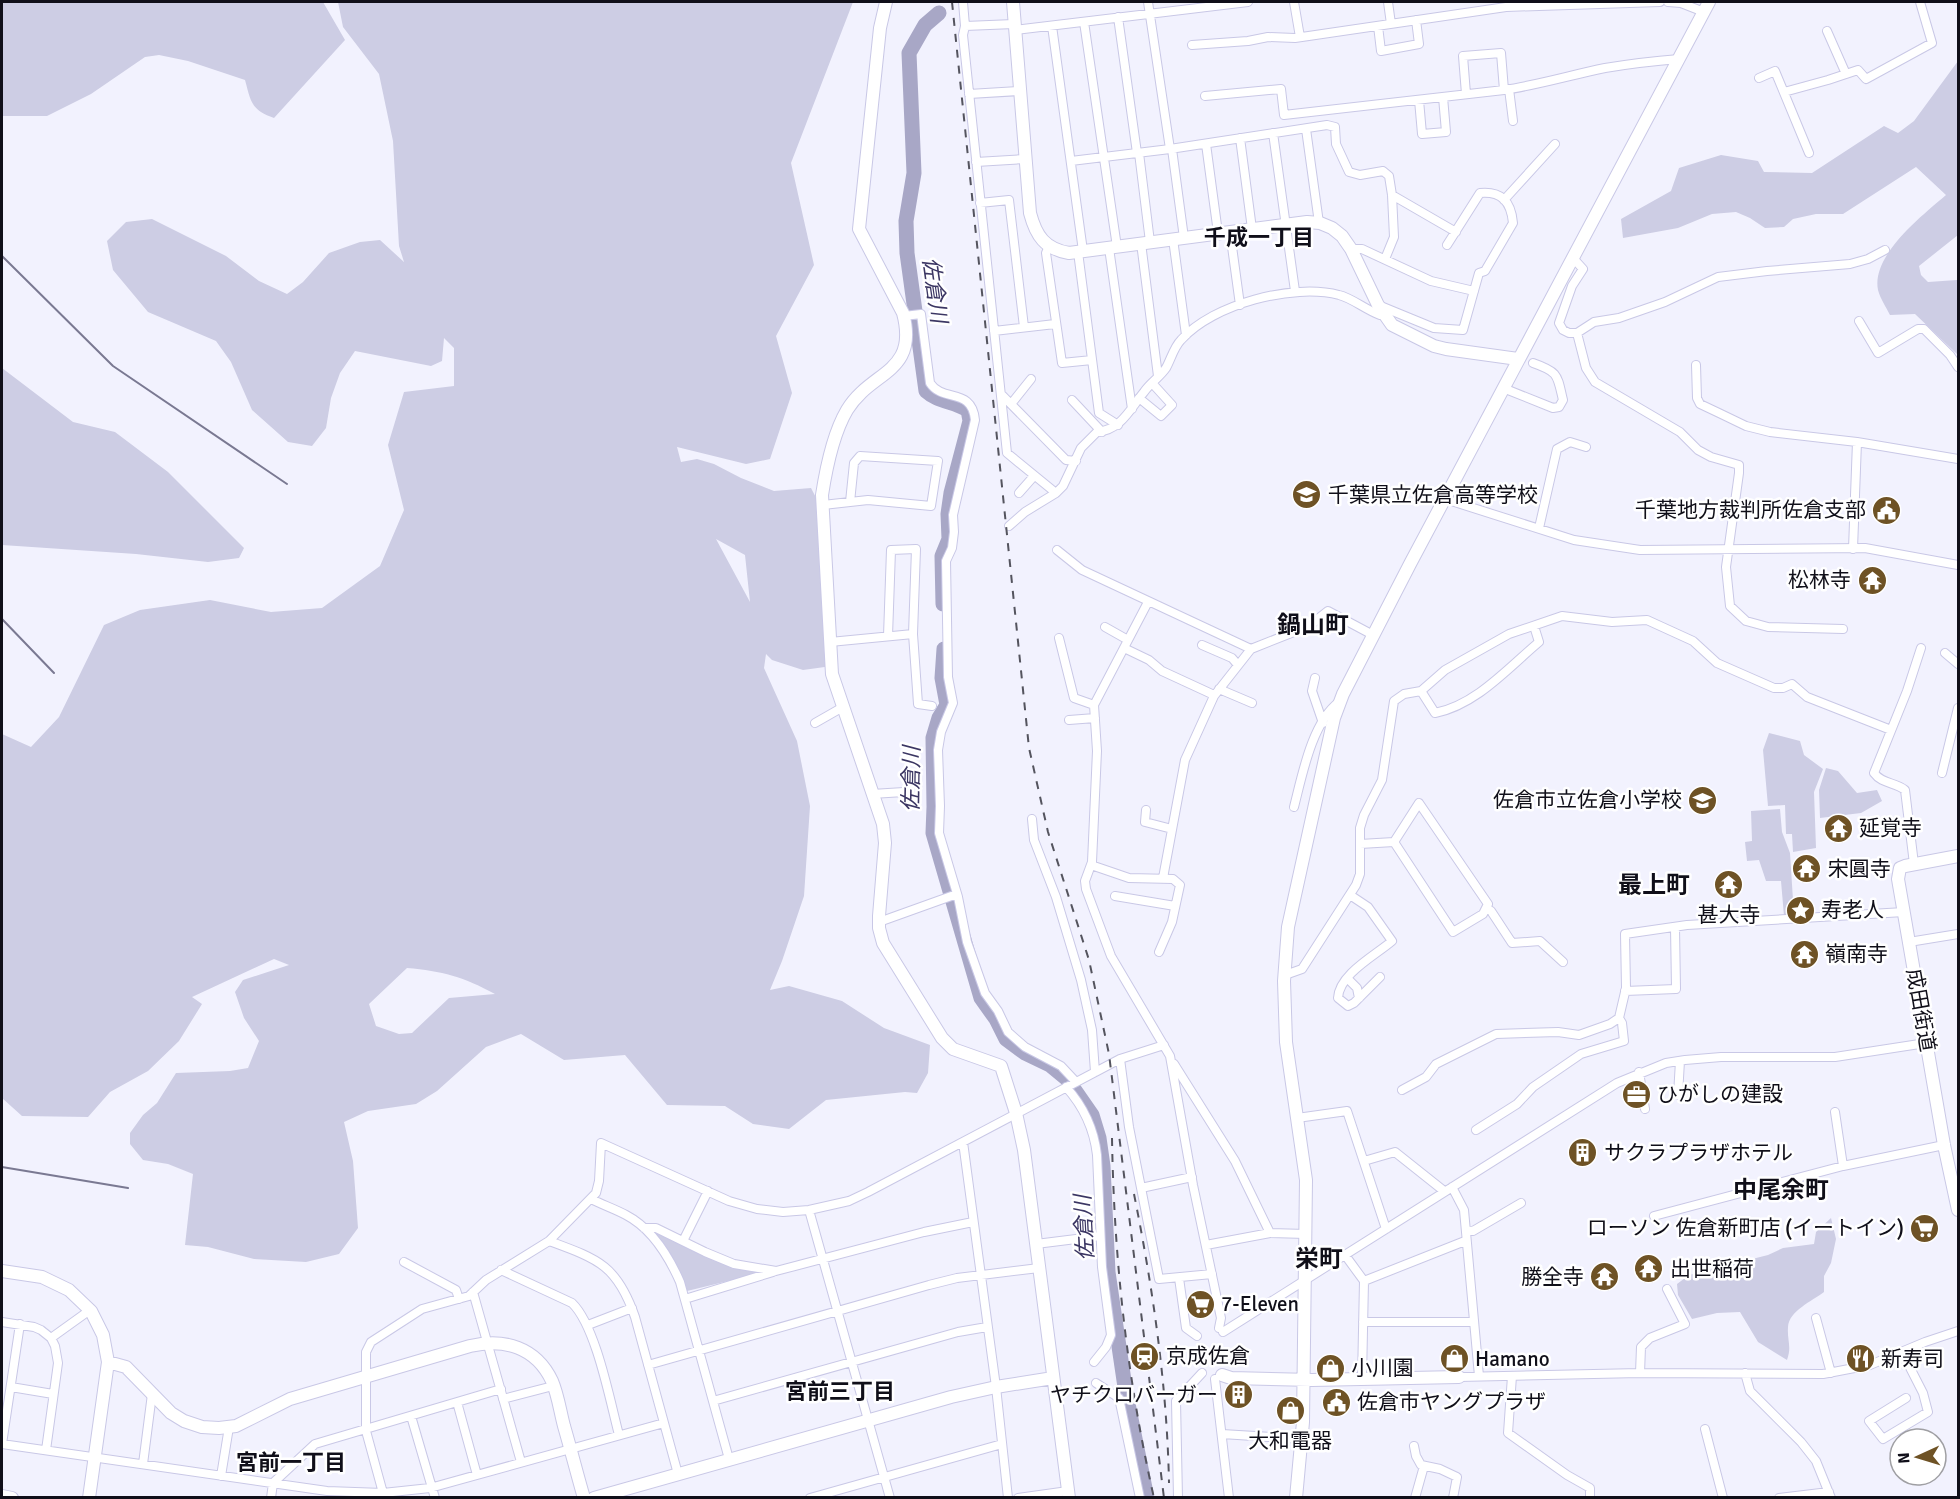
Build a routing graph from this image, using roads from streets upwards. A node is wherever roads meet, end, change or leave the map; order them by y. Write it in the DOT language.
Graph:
graph roads {
  1 [pos="886,2"];
  2 [pos="963,2"];
  3 [pos="1013,2"];
  4 [pos="1148,2"];
  5 [pos="1248,2"];
  6 [pos="1294,2"];
  7 [pos="1388,2"];
  8 [pos="1644,2"];
  9 [pos="1660,2"];
  10 [pos="1668,2"];
  11 [pos="1920,2"];
  12 [pos="1218,3"];
  13 [pos="1505,4"];
  14 [pos="1183,6"];
  15 [pos="1706,7"];
  16 [pos="1149,14"];
  17 [pos="1118,17"];
  18 [pos="1416,20"];
  19 [pos="1084,22"];
  20 [pos="1391,24"];
  21 [pos="965,26"];
  22 [pos="1052,26"];
  23 [pos="1378,26"];
  24 [pos="1015,27"];
  25 [pos="1827,31"];
  26 [pos="1300,37"];
  27 [pos="1192,45"];
  28 [pos="1679,59"];
  29 [pos="1846,74"];
  30 [pos="1759,78"];
  31 [pos="1507,90"];
  32 [pos="1020,91"];
  33 [pos="1784,92"];
  34 [pos="969,94"];
  35 [pos="1466,94"];
  36 [pos="1205,96"];
  37 [pos="1443,97"];
  38 [pos="1419,100"];
  39 [pos="1513,121"];
  40 [pos="1306,129"];
  41 [pos="1273,134"];
  42 [pos="1240,138"];
  43 [pos="1206,144"];
  44 [pos="1555,144"];
  45 [pos="1171,149"];
  46 [pos="1138,153"];
  47 [pos="1809,153"];
  48 [pos="1104,157"];
  49 [pos="1025,159"];
  50 [pos="1071,161"];
  51 [pos="976,162"];
  52 [pos="1392,195"];
  53 [pos="1504,200"];
  54 [pos="980,203"];
  55 [pos="1319,223"];
  56 [pos="1286,224"];
  57 [pos="1252,229"];
  58 [pos="1456,232"];
  59 [pos="1224,233"];
  60 [pos="1178,238"];
  61 [pos="1145,243"];
  62 [pos="1447,245"];
  63 [pos="1049,246"];
  64 [pos="1113,247"];
  65 [pos="1351,249"];
  66 [pos="1885,250"];
  67 [pos="1081,251"];
  68 [pos="1573,258"];
  69 [pos="1384,259"];
  70 [pos="1295,291"];
  71 [pos="1474,291"];
  72 [pos="1240,305"];
  73 [pos="1380,309"];
  74 [pos="904,316"];
  75 [pos="1858,321"];
  76 [pos="1055,324"];
  77 [pos="1024,327"];
  78 [pos="994,331"];
  79 [pos="1577,333"];
  80 [pos="1186,335"];
  81 [pos="1518,359"];
  82 [pos="1092,360"];
  83 [pos="1533,363"];
  84 [pos="1696,365"];
  85 [pos="1959,367"];
  86 [pos="1158,376"];
  87 [pos="1031,379"];
  88 [pos="1152,383"];
  89 [pos="1503,387"];
  90 [pos="1000,393"];
  91 [pos="1139,398"];
  92 [pos="1072,400"];
  93 [pos="1011,404"];
  94 [pos="1132,409"];
  95 [pos="1118,425"];
  96 [pos="1102,432"];
  97 [pos="1857,442"];
  98 [pos="1586,447"];
  99 [pos="1959,459"];
  100 [pos="1076,461"];
  101 [pos="1034,476"];
  102 [pos="1019,493"];
  103 [pos="1056,493"];
  104 [pos="1445,499"];
  105 [pos="850,502"];
  106 [pos="823,505"];
  107 [pos="1009,526"];
  108 [pos="1539,528"];
  109 [pos="1853,549"];
  110 [pos="1057,550"];
  111 [pos="1728,550"];
  112 [pos="1959,565"];
  113 [pos="1148,602"];
  114 [pos="1534,626"];
  115 [pos="1105,627"];
  116 [pos="1843,629"];
  117 [pos="913,634"];
  118 [pos="1373,635"];
  119 [pos="888,636"];
  120 [pos="1059,638"];
  121 [pos="1128,640"];
  122 [pos="830,642"];
  123 [pos="1202,645"];
  124 [pos="1124,648"];
  125 [pos="1921,648"];
  126 [pos="1251,649"];
  127 [pos="1945,653"];
  128 [pos="1959,664"];
  129 [pos="1238,665"];
  130 [pos="1315,678"];
  131 [pos="1421,691"];
  132 [pos="1216,692"];
  133 [pos="1341,701"];
  134 [pos="1252,703"];
  135 [pos="1094,705"];
  136 [pos="932,706"];
  137 [pos="843,707"];
  138 [pos="1959,708"];
  139 [pos="1095,718"];
  140 [pos="1069,720"];
  141 [pos="815,723"];
  142 [pos="1323,723"];
  143 [pos="1891,730"];
  144 [pos="1954,740"];
  145 [pos="1942,773"];
  146 [pos="904,792"];
  147 [pos="872,794"];
  148 [pos="1294,807"];
  149 [pos="1146,810"];
  150 [pos="1032,819"];
  151 [pos="1172,829"];
  152 [pos="1394,842"];
  153 [pos="1360,844"];
  154 [pos="1959,856"];
  155 [pos="1914,864"];
  156 [pos="1091,865"];
  157 [pos="1163,878"];
  158 [pos="957,894"];
  159 [pos="1350,895"];
  160 [pos="1115,896"];
  161 [pos="1175,906"];
  162 [pos="1486,908"];
  163 [pos="1904,912"];
  164 [pos="879,922"];
  165 [pos="1675,927"];
  166 [pos="1959,934"];
  167 [pos="1909,942"];
  168 [pos="1159,952"];
  169 [pos="1563,962"];
  170 [pos="1285,975"];
  171 [pos="1380,977"];
  172 [pos="1348,979"];
  173 [pos="1625,991"];
  174 [pos="1359,998"];
  175 [pos="1619,1018"];
  176 [pos="1926,1043"];
  177 [pos="1164,1045"];
  178 [pos="1120,1059"];
  179 [pos="1171,1060"];
  180 [pos="1680,1061"];
  181 [pos="1095,1072"];
  182 [pos="1639,1072"];
  183 [pos="1076,1082"];
  184 [pos="1066,1087"];
  185 [pos="1402,1090"];
  186 [pos="1678,1095"];
  187 [pos="1645,1108"];
  188 [pos="1835,1112"];
  189 [pos="1016,1113"];
  190 [pos="1297,1118"];
  191 [pos="1476,1130"];
  192 [pos="963,1142"];
  193 [pos="1944,1145"];
  194 [pos="1364,1161"];
  195 [pos="1843,1166"];
  196 [pos="1192,1178"];
  197 [pos="1141,1188"];
  198 [pos="1448,1189"];
  199 [pos="708,1191"];
  200 [pos="591,1199"];
  201 [pos="1521,1203"];
  202 [pos="809,1210"];
  203 [pos="1959,1210"];
  204 [pos="1654,1216"];
  205 [pos="973,1222"];
  206 [pos="644,1228"];
  207 [pos="1386,1229"];
  208 [pos="1466,1230"];
  209 [pos="1270,1233"];
  210 [pos="1305,1234"];
  211 [pos="1101,1236"];
  212 [pos="549,1241"];
  213 [pos="683,1241"];
  214 [pos="1465,1241"];
  215 [pos="1036,1244"];
  216 [pos="1206,1245"];
  217 [pos="1345,1255"];
  218 [pos="822,1259"];
  219 [pos="404,1262"];
  220 [pos="1039,1268"];
  221 [pos="501,1270"];
  222 [pos="776,1270"];
  223 [pos="2,1271"];
  224 [pos="1212,1274"];
  225 [pos="980,1275"];
  226 [pos="1179,1278"];
  227 [pos="1305,1280"];
  228 [pos="1364,1281"];
  229 [pos="1667,1289"];
  230 [pos="473,1292"];
  231 [pos="459,1299"];
  232 [pos="685,1299"];
  233 [pos="632,1308"];
  234 [pos="90,1310"];
  235 [pos="837,1311"];
  236 [pos="1816,1318"];
  237 [pos="2,1322"];
  238 [pos="1364,1322"];
  239 [pos="1473,1322"];
  240 [pos="20,1324"];
  241 [pos="588,1325"];
  242 [pos="987,1327"];
  243 [pos="1959,1331"];
  244 [pos="1197,1336"];
  245 [pos="51,1338"];
  246 [pos="488,1343"];
  247 [pos="699,1350"];
  248 [pos="1902,1352"];
  249 [pos="108,1362"];
  250 [pos="851,1362"];
  251 [pos="1094,1362"];
  252 [pos="648,1365"];
  253 [pos="1202,1373"];
  254 [pos="1640,1373"];
  255 [pos="1831,1373"];
  256 [pos="1745,1374"];
  257 [pos="1479,1376"];
  258 [pos="1512,1376"];
  259 [pos="366,1377"];
  260 [pos="1218,1377"];
  261 [pos="1459,1377"];
  262 [pos="1053,1378"];
  263 [pos="1362,1379"];
  264 [pos="1304,1380"];
  265 [pos="1096,1383"];
  266 [pos="553,1386"];
  267 [pos="11,1387"];
  268 [pos="996,1387"];
  269 [pos="501,1389"];
  270 [pos="54,1394"];
  271 [pos="152,1394"];
  272 [pos="1906,1398"];
  273 [pos="504,1399"];
  274 [pos="713,1401"];
  275 [pos="457,1402"];
  276 [pos="411,1416"];
  277 [pos="867,1420"];
  278 [pos="664,1422"];
  279 [pos="229,1427"];
  280 [pos="366,1429"];
  281 [pos="1705,1429"];
  282 [pos="1222,1434"];
  283 [pos="619,1435"];
  284 [pos="1302,1438"];
  285 [pos="2,1444"];
  286 [pos="1002,1444"];
  287 [pos="1414,1446"];
  288 [pos="570,1448"];
  289 [pos="46,1450"];
  290 [pos="95,1457"];
  291 [pos="729,1459"];
  292 [pos="521,1462"];
  293 [pos="143,1464"];
  294 [pos="1424,1466"];
  295 [pos="678,1474"];
  296 [pos="477,1475"];
  297 [pos="221,1476"];
  298 [pos="884,1477"];
  299 [pos="273,1483"];
  300 [pos="433,1487"];
  301 [pos="383,1493"];
  302 [pos="1068,1494"];
  303 [pos="1830,1495"];
  304 [pos="2,1496"];
  305 [pos="12,1497"];
  306 [pos="89,1497"];
  307 [pos="271,1497"];
  308 [pos="435,1497"];
  309 [pos="584,1497"];
  310 [pos="594,1497"];
  311 [pos="810,1497"];
  312 [pos="890,1497"];
  313 [pos="1008,1497"];
  314 [pos="1018,1497"];
  315 [pos="1140,1497"];
  316 [pos="1178,1497"];
  317 [pos="1229,1497"];
  318 [pos="1296,1497"];
  319 [pos="1415,1497"];
  320 [pos="1453,1497"];
  321 [pos="1590,1497"];
  322 [pos="1723,1497"];
  323 [pos="1779,1497"];
  1 -- 74 [label="street"];
  2 -- 21 [label="street"];
  3 -- 24 [label="street"];
  4 -- 16 [label="street"];
  5 -- 12 [label="street"];
  6 -- 26 [label="street"];
  7 -- 20 [label="street"];
  8 -- 9 [label="street"];
  8 -- 13 [label="street"];
  10 -- 15 [label="street"];
  11 -- 29 [label="street"];
  12 -- 14 [label="street"];
  13 -- 18 [label="street"];
  14 -- 16 [label="street"];
  15 -- 28 [label="street"];
  16 -- 17 [label="street"];
  16 -- 45 [label="street"];
  17 -- 19 [label="street"];
  17 -- 46 [label="street"];
  18 -- 20 [label="street"];
  18 -- 23 [label="street"];
  19 -- 22 [label="street"];
  19 -- 48 [label="street"];
  20 -- 23 [label="street"];
  21 -- 24 [label="street"];
  21 -- 34 [label="street"];
  22 -- 24 [label="street"];
  22 -- 50 [label="street"];
  23 -- 26 [label="street"];
  24 -- 32 [label="street"];
  25 -- 29 [label="street"];
  26 -- 27 [label="street"];
  28 -- 31 [label="street"];
  28 -- 68 [label="street"];
  29 -- 33 [label="street"];
  30 -- 33 [label="street"];
  31 -- 35 [label="street"];
  31 -- 35 [label="street"];
  31 -- 39 [label="street"];
  32 -- 34 [label="street"];
  32 -- 49 [label="street"];
  33 -- 47 [label="street"];
  34 -- 51 [label="street"];
  35 -- 37 [label="street"];
  36 -- 38 [label="street"];
  37 -- 38 [label="street"];
  37 -- 38 [label="street"];
  40 -- 41 [label="street"];
  40 -- 52 [label="street"];
  40 -- 55 [label="street"];
  41 -- 42 [label="street"];
  41 -- 56 [label="street"];
  42 -- 43 [label="street"];
  42 -- 57 [label="street"];
  43 -- 45 [label="street"];
  43 -- 59 [label="street"];
  44 -- 53 [label="street"];
  45 -- 46 [label="street"];
  45 -- 60 [label="street"];
  46 -- 48 [label="street"];
  46 -- 61 [label="street"];
  48 -- 50 [label="street"];
  48 -- 64 [label="street"];
  49 -- 51 [label="street"];
  49 -- 63 [label="street"];
  50 -- 67 [label="street"];
  51 -- 54 [label="street"];
  52 -- 58 [label="street"];
  52 -- 69 [label="street"];
  53 -- 58 [label="street"];
  53 -- 71 [label="street"];
  54 -- 77 [label="street"];
  54 -- 78 [label="street"];
  55 -- 56 [label="street"];
  55 -- 65 [label="street"];
  56 -- 57 [label="street"];
  56 -- 70 [label="street"];
  57 -- 59 [label="street"];
  58 -- 62 [label="street"];
  59 -- 60 [label="street"];
  59 -- 72 [label="street"];
  60 -- 61 [label="street"];
  60 -- 80 [label="street"];
  61 -- 64 [label="street"];
  61 -- 86 [label="street"];
  63 -- 67 [label="street"];
  63 -- 76 [label="street"];
  64 -- 67 [label="street"];
  64 -- 94 [label="street"];
  65 -- 69 [label="street"];
  65 -- 73 [label="street"];
  66 -- 79 [label="street"];
  67 -- 82 [label="street"];
  68 -- 79 [label="street"];
  68 -- 81 [label="street"];
  69 -- 71 [label="street"];
  70 -- 72 [label="street"];
  70 -- 73 [label="street"];
  71 -- 73 [label="street"];
  72 -- 80 [label="street"];
  73 -- 81 [label="street"];
  74 -- 106 [label="street"];
  74 -- 158 [label="street"];
  75 -- 85 [label="street"];
  76 -- 77 [label="street"];
  76 -- 82 [label="street"];
  77 -- 78 [label="street"];
  78 -- 90 [label="street"];
  79 -- 111 [label="street"];
  80 -- 86 [label="street"];
  81 -- 89 [label="street"];
  82 -- 95 [label="street"];
  83 -- 89 [label="street"];
  84 -- 97 [label="street"];
  86 -- 88 [label="street"];
  87 -- 93 [label="street"];
  88 -- 91 [label="street"];
  88 -- 91 [label="street"];
  89 -- 104 [label="street"];
  90 -- 93 [label="street"];
  90 -- 101 [label="street"];
  91 -- 94 [label="street"];
  92 -- 96 [label="street"];
  93 -- 100 [label="street"];
  94 -- 95 [label="street"];
  95 -- 96 [label="street"];
  96 -- 100 [label="street"];
  97 -- 99 [label="street"];
  97 -- 109 [label="street"];
  98 -- 108 [label="street"];
  100 -- 103 [label="street"];
  101 -- 102 [label="street"];
  101 -- 103 [label="street"];
  103 -- 107 [label="street"];
  104 -- 108 [label="street"];
  104 -- 118 [label="street"];
  105 -- 105 [label="street"];
  105 -- 106 [label="street"];
  106 -- 122 [label="street"];
  108 -- 111 [label="street"];
  109 -- 111 [label="street"];
  109 -- 112 [label="street"];
  110 -- 113 [label="street"];
  111 -- 116 [label="street"];
  113 -- 121 [label="street"];
  113 -- 126 [label="street"];
  114 -- 131 [label="street"];
  114 -- 131 [label="street"];
  114 -- 143 [label="street"];
  115 -- 121 [label="street"];
  117 -- 119 [label="street"];
  117 -- 119 [label="street"];
  117 -- 136 [label="street"];
  118 -- 126 [label="street"];
  118 -- 133 [label="street"];
  119 -- 122 [label="street"];
  120 -- 135 [label="street"];
  121 -- 124 [label="street"];
  122 -- 137 [label="street"];
  123 -- 129 [label="street"];
  124 -- 132 [label="street"];
  124 -- 135 [label="street"];
  125 -- 143 [label="street"];
  126 -- 129 [label="street"];
  127 -- 128 [label="street"];
  129 -- 132 [label="street"];
  130 -- 142 [label="street"];
  131 -- 153 [label="street"];
  132 -- 134 [label="street"];
  132 -- 151 [label="street"];
  133 -- 142 [label="street"];
  133 -- 170 [label="street"];
  135 -- 139 [label="street"];
  137 -- 141 [label="street"];
  137 -- 147 [label="street"];
  138 -- 144 [label="street"];
  139 -- 140 [label="street"];
  139 -- 156 [label="street"];
  142 -- 148 [label="street"];
  143 -- 155 [label="street"];
  144 -- 145 [label="street"];
  146 -- 147 [label="street"];
  147 -- 164 [label="street"];
  149 -- 151 [label="street"];
  150 -- 181 [label="street"];
  151 -- 157 [label="street"];
  152 -- 153 [label="street"];
  152 -- 162 [label="street"];
  152 -- 162 [label="street"];
  153 -- 159 [label="street"];
  154 -- 155 [label="street"];
  155 -- 163 [label="street, 成田街道"];
  156 -- 157 [label="street"];
  156 -- 177 [label="street"];
  157 -- 161 [label="street"];
  158 -- 164 [label="street"];
  158 -- 183 [label="street"];
  159 -- 170 [label="street"];
  159 -- 172 [label="street"];
  160 -- 161 [label="street"];
  161 -- 168 [label="street"];
  162 -- 169 [label="street"];
  163 -- 165 [label="street"];
  163 -- 167 [label="street, 成田街道"];
  164 -- 189 [label="street"];
  165 -- 173 [label="street"];
  165 -- 173 [label="street"];
  166 -- 167 [label="street"];
  167 -- 176 [label="street, 成田街道"];
  170 -- 190 [label="street"];
  171 -- 174 [label="street"];
  172 -- 174 [label="street"];
  172 -- 174 [label="street"];
  173 -- 175 [label="street"];
  175 -- 185 [label="street"];
  175 -- 191 [label="street"];
  176 -- 180 [label="street"];
  176 -- 193 [label="street, 成田街道"];
  177 -- 178 [label="street"];
  177 -- 179 [label="street"];
  178 -- 181 [label="street"];
  178 -- 197 [label="street"];
  179 -- 196 [label="street"];
  179 -- 209 [label="street"];
  180 -- 182 [label="street"];
  180 -- 186 [label="street"];
  181 -- 183 [label="street"];
  182 -- 187 [label="street"];
  182 -- 198 [label="street"];
  183 -- 184 [label="street"];
  184 -- 189 [label="street"];
  184 -- 211 [label="street"];
  188 -- 195 [label="street"];
  189 -- 192 [label="street"];
  189 -- 215 [label="street"];
  190 -- 194 [label="street"];
  190 -- 210 [label="street"];
  192 -- 202 [label="street"];
  192 -- 205 [label="street"];
  193 -- 195 [label="street"];
  193 -- 203 [label="street, 成田街道"];
  194 -- 198 [label="street"];
  194 -- 207 [label="street"];
  195 -- 204 [label="street"];
  196 -- 197 [label="street"];
  196 -- 216 [label="street"];
  197 -- 226 [label="street"];
  198 -- 207 [label="street"];
  198 -- 208 [label="street"];
  199 -- 200 [label="street"];
  199 -- 202 [label="street"];
  199 -- 213 [label="street"];
  200 -- 206 [label="street"];
  200 -- 212 [label="street"];
  201 -- 208 [label="street"];
  202 -- 218 [label="street"];
  205 -- 218 [label="street"];
  205 -- 225 [label="street"];
  206 -- 213 [label="street"];
  206 -- 232 [label="street"];
  207 -- 217 [label="street"];
  208 -- 214 [label="street"];
  209 -- 210 [label="street"];
  209 -- 216 [label="street"];
  210 -- 227 [label="street"];
  211 -- 215 [label="street"];
  211 -- 251 [label="street"];
  212 -- 221 [label="street"];
  212 -- 233 [label="street"];
  213 -- 222 [label="street"];
  214 -- 228 [label="street"];
  214 -- 239 [label="street"];
  215 -- 220 [label="street"];
  216 -- 224 [label="street"];
  217 -- 227 [label="street"];
  217 -- 228 [label="street"];
  218 -- 222 [label="street"];
  218 -- 235 [label="street"];
  219 -- 231 [label="street"];
  220 -- 225 [label="street"];
  220 -- 262 [label="street"];
  221 -- 230 [label="street"];
  221 -- 241 [label="street"];
  222 -- 232 [label="street"];
  223 -- 234 [label="street"];
  224 -- 226 [label="street"];
  224 -- 227 [label="street"];
  225 -- 235 [label="street"];
  225 -- 242 [label="street"];
  226 -- 244 [label="street"];
  227 -- 264 [label="street"];
  228 -- 238 [label="street"];
  229 -- 254 [label="street"];
  230 -- 231 [label="street"];
  230 -- 246 [label="street"];
  231 -- 259 [label="street"];
  232 -- 247 [label="street"];
  233 -- 241 [label="street"];
  233 -- 252 [label="street"];
  234 -- 245 [label="street"];
  234 -- 249 [label="street"];
  235 -- 247 [label="street"];
  235 -- 250 [label="street"];
  236 -- 255 [label="street"];
  237 -- 240 [label="street"];
  238 -- 239 [label="street"];
  238 -- 263 [label="street"];
  239 -- 257 [label="street"];
  240 -- 245 [label="street"];
  240 -- 267 [label="street"];
  241 -- 283 [label="street"];
  242 -- 250 [label="street"];
  242 -- 268 [label="street"];
  243 -- 248 [label="street"];
  245 -- 270 [label="street"];
  246 -- 259 [label="street"];
  246 -- 266 [label="street"];
  246 -- 269 [label="street"];
  247 -- 252 [label="street"];
  247 -- 274 [label="street"];
  248 -- 255 [label="street"];
  248 -- 272 [label="street"];
  249 -- 271 [label="street"];
  249 -- 290 [label="street"];
  250 -- 274 [label="street"];
  250 -- 277 [label="street"];
  252 -- 278 [label="street"];
  253 -- 316 [label="street"];
  254 -- 256 [label="street"];
  254 -- 258 [label="street"];
  255 -- 256 [label="street"];
  256 -- 303 [label="street"];
  257 -- 258 [label="street"];
  257 -- 261 [label="street"];
  258 -- 321 [label="street"];
  259 -- 279 [label="street"];
  259 -- 280 [label="street"];
  260 -- 264 [label="street"];
  260 -- 282 [label="street"];
  261 -- 263 [label="street"];
  262 -- 268 [label="street"];
  262 -- 302 [label="street"];
  263 -- 264 [label="street"];
  264 -- 284 [label="street"];
  265 -- 315 [label="street"];
  266 -- 273 [label="street"];
  266 -- 288 [label="street"];
  267 -- 270 [label="street"];
  267 -- 285 [label="street"];
  268 -- 277 [label="street"];
  268 -- 286 [label="street"];
  269 -- 273 [label="street"];
  269 -- 275 [label="street"];
  270 -- 289 [label="street"];
  271 -- 279 [label="street"];
  271 -- 293 [label="street"];
  273 -- 292 [label="street"];
  274 -- 291 [label="street"];
  275 -- 276 [label="street"];
  275 -- 296 [label="street"];
  276 -- 280 [label="street"];
  276 -- 300 [label="street"];
  277 -- 291 [label="street"];
  277 -- 298 [label="street"];
  278 -- 283 [label="street"];
  278 -- 295 [label="street"];
  279 -- 297 [label="street"];
  280 -- 299 [label="street"];
  280 -- 301 [label="street"];
  281 -- 322 [label="street"];
  282 -- 284 [label="street"];
  282 -- 317 [label="street"];
  283 -- 288 [label="street"];
  284 -- 318 [label="street"];
  285 -- 289 [label="street"];
  286 -- 298 [label="street"];
  286 -- 313 [label="street"];
  287 -- 294 [label="street"];
  288 -- 292 [label="street"];
  288 -- 309 [label="street"];
  289 -- 290 [label="street"];
  290 -- 293 [label="street"];
  290 -- 306 [label="street"];
  291 -- 295 [label="street"];
  292 -- 296 [label="street"];
  293 -- 297 [label="street"];
  294 -- 319 [label="street"];
  294 -- 320 [label="street"];
  295 -- 310 [label="street"];
  296 -- 300 [label="street"];
  297 -- 299 [label="street"];
  298 -- 311 [label="street"];
  298 -- 312 [label="street"];
  299 -- 301 [label="street"];
  299 -- 307 [label="street"];
  300 -- 301 [label="street"];
  300 -- 308 [label="street"];
  302 -- 314 [label="street"];
  303 -- 323 [label="street"];
  304 -- 305 [label="street"];
}
